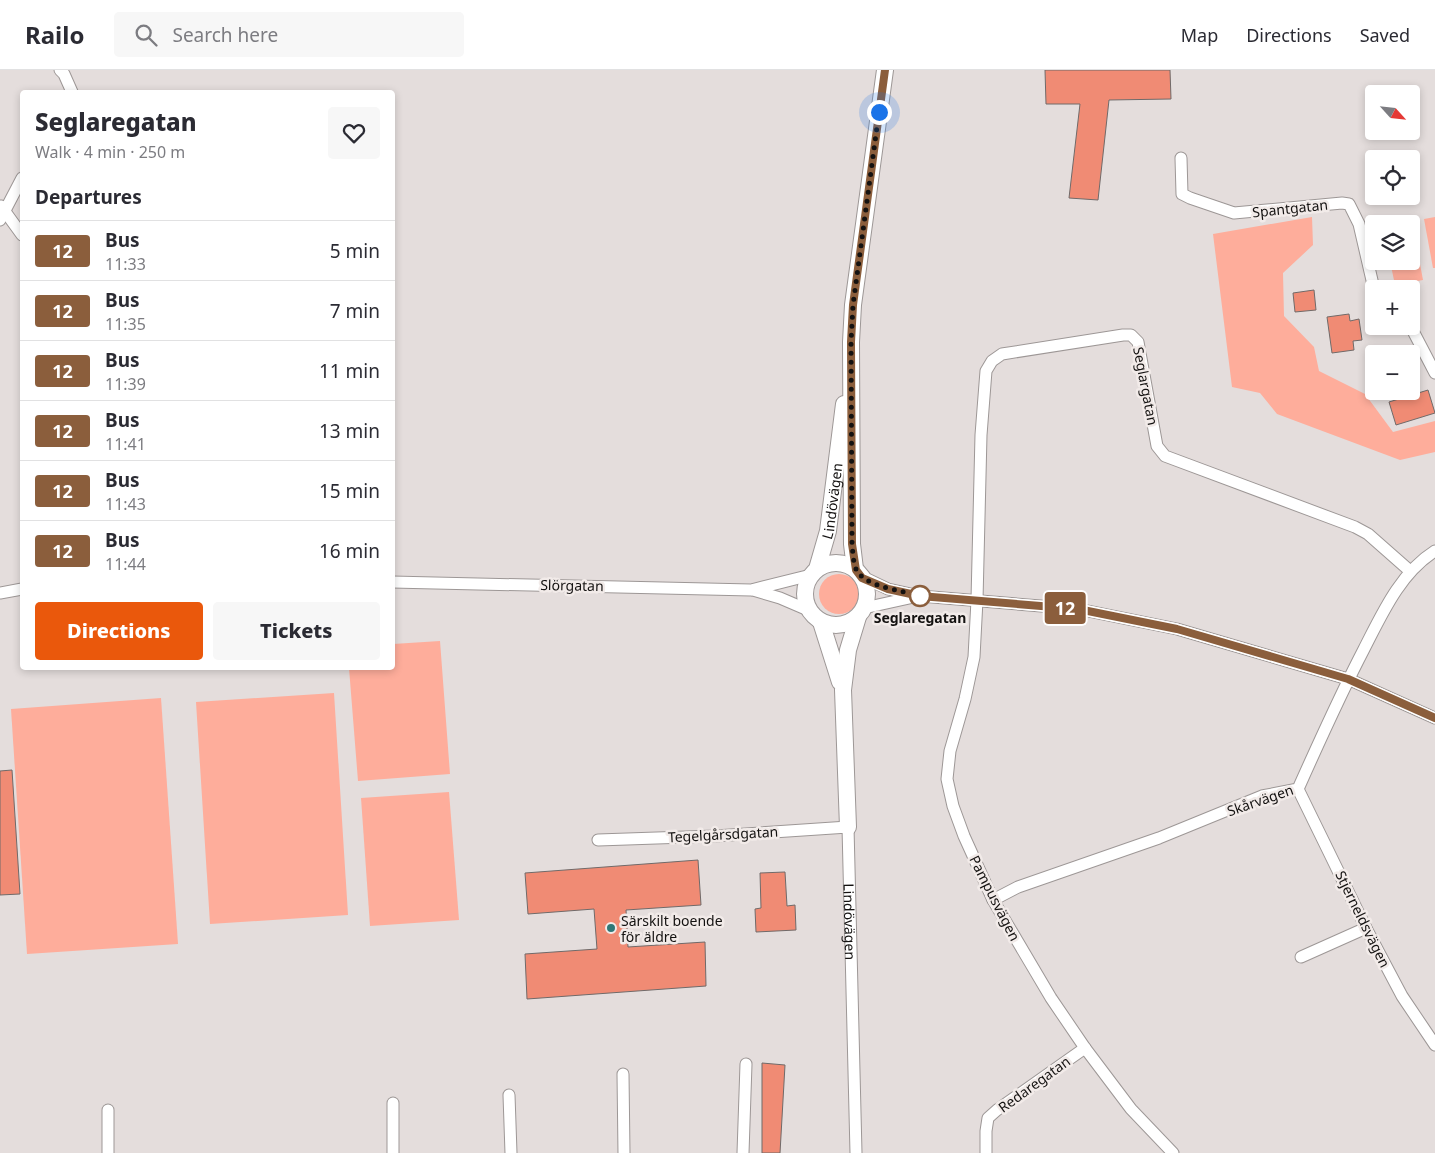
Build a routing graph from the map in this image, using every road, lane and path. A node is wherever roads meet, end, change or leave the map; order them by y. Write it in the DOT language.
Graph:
graph roads {
  1 [pos="60,70"];
  2 [pos="885,70"];
  3 [pos="71,90"];
  4 [pos="1181,158"];
  5 [pos="20,181"];
  6 [pos="1,212"];
  7 [pos="20,233"];
  8 [pos="1372,280"];
  9 [pos="1415,335"];
  10 [pos="851,342"];
  11 [pos="1435,372"];
  12 [pos="1435,551"];
  13 [pos="814,572"];
  14 [pos="1410,572"];
  15 [pos="859,574"];
  16 [pos="395,582"];
  17 [pos="20,589"];
  18 [pos="751,590"];
  19 [pos="0,593"];
  20 [pos="920,596"];
  21 [pos="977,600"];
  22 [pos="808,610"];
  23 [pos="861,612"];
  24 [pos="821,622"];
  25 [pos="1348,679"];
  26 [pos="843,690"];
  27 [pos="1435,718"];
  28 [pos="1298,789"];
  29 [pos="848,827"];
  30 [pos="598,840"];
  31 [pos="993,900"];
  32 [pos="1366,928"];
  33 [pos="1301,957"];
  34 [pos="1435,1045"];
  35 [pos="1085,1048"];
  36 [pos="746,1064"];
  37 [pos="623,1074"];
  38 [pos="510,1095"];
  39 [pos="393,1103"];
  40 [pos="108,1110"];
  41 [pos="108,1153"];
  42 [pos="393,1153"];
  43 [pos="511,1153"];
  44 [pos="624,1153"];
  45 [pos="743,1153"];
  46 [pos="856,1153"];
  47 [pos="986,1153"];
  48 [pos="1172,1153"];
  1 -- 3 [label="street"];
  2 -- 10 [label="main road, Lindövägen"];
  4 -- 8 [label="street, Spantgatan"];
  5 -- 6 [label="street"];
  6 -- 7 [label="street"];
  9 -- 11 [label="street"];
  10 -- 13 [label="main road, Lindövägen"];
  10 -- 15 [label="main road, Lindövägen"];
  12 -- 14 [label="street, Skårvägen"];
  13 -- 15 [label="main road"];
  13 -- 18 [label="street, Slörgatan"];
  13 -- 22 [label="main road"];
  14 -- 21 [label="street, Seglargatan"];
  14 -- 25 [label="street, Skårvägen"];
  15 -- 20 [label="street"];
  15 -- 23 [label="main road"];
  16 -- 18 [label="street, Slörgatan"];
  17 -- 19 [label="street"];
  18 -- 22 [label="street, Slörgatan"];
  20 -- 21 [label="street"];
  20 -- 23 [label="street"];
  21 -- 25 [label="street"];
  21 -- 31 [label="street, Pampusvägen"];
  22 -- 24 [label="main road"];
  23 -- 24 [label="main road"];
  23 -- 26 [label="main road, Lindövägen"];
  24 -- 26 [label="main road, Lindövägen"];
  25 -- 27 [label="street"];
  25 -- 28 [label="street, Skårvägen"];
  26 -- 29 [label="main road, Lindövägen"];
  28 -- 31 [label="street, Skårvägen"];
  28 -- 32 [label="street, Stjerneldsvägen"];
  29 -- 30 [label="street, Tegelgårsdgatan"];
  29 -- 46 [label="street, Lindövägen"];
  31 -- 35 [label="street, Pampusvägen"];
  32 -- 33 [label="street"];
  32 -- 34 [label="street, Stjerneldsvägen"];
  35 -- 47 [label="street, Redaregatan"];
  35 -- 48 [label="street, Pampusvägen"];
  36 -- 45 [label="street"];
  37 -- 44 [label="street"];
  38 -- 43 [label="street"];
  39 -- 42 [label="street"];
  40 -- 41 [label="street"];
}
